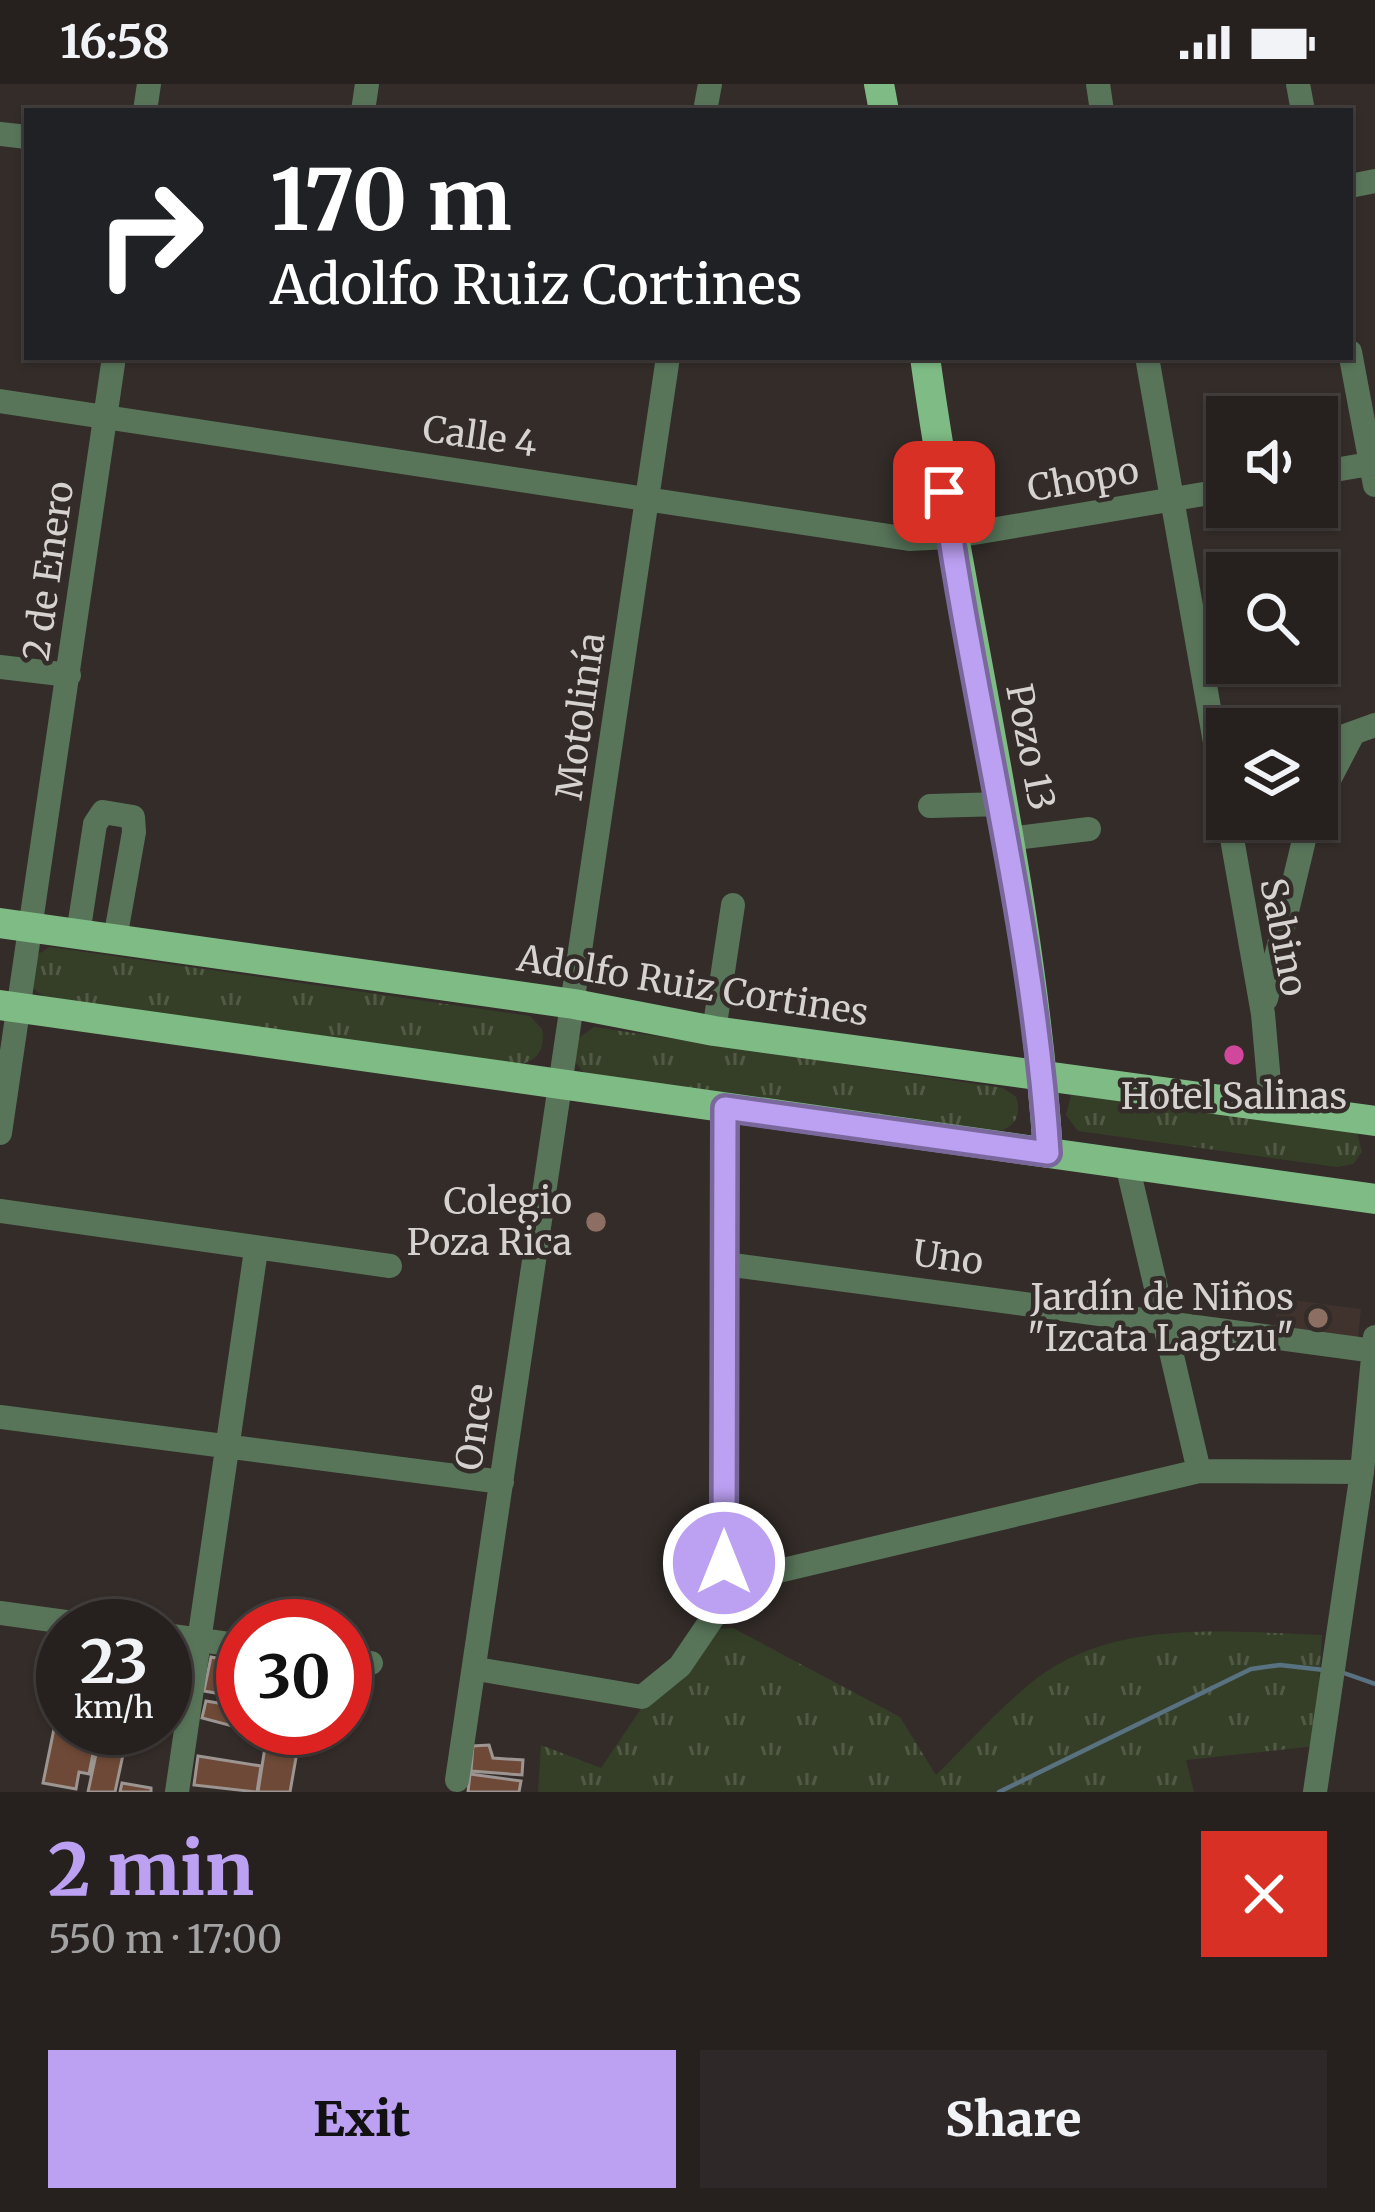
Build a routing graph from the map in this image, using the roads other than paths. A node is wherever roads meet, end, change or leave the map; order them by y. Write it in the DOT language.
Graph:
graph roads {
  1 [pos="114,360"];
  2 [pos="668,360"];
  3 [pos="925,360"];
  4 [pos="1148,360"];
  5 [pos="1352,360"];
  6 [pos="0,401"];
  7 [pos="106,417"];
  8 [pos="1374,470"];
  9 [pos="1338,472"];
  10 [pos="1206,494"];
  11 [pos="650,497"];
  12 [pos="1175,500"];
  13 [pos="950,537"];
  14 [pos="0,667"];
  15 [pos="69,675"];
  16 [pos="1211,708"];
  17 [pos="1364,730"];
  18 [pos="1338,770"];
  19 [pos="1003,804"];
  20 [pos="930,806"];
  21 [pos="1089,829"];
  22 [pos="1008,839"];
  23 [pos="1234,840"];
  24 [pos="1304,840"];
  25 [pos="733,905"];
  26 [pos="0,923"];
  27 [pos="32,927"];
  28 [pos="79,934"];
  29 [pos="116,939"];
  30 [pos="574,1004"];
  31 [pos="9,1006"];
  32 [pos="1263,1013"];
  33 [pos="714,1031"];
  34 [pos="1043,1075"];
  35 [pos="562,1084"];
  36 [pos="1270,1105"];
  37 [pos="725,1108"];
  38 [pos="1375,1121"];
  39 [pos="0,1132"];
  40 [pos="1048,1153"];
  41 [pos="1127,1164"];
  42 [pos="1375,1199"];
  43 [pos="0,1211"];
  44 [pos="256,1250"];
  45 [pos="725,1264"];
  46 [pos="390,1266"];
  47 [pos="1166,1323"];
  48 [pos="1374,1346"];
  49 [pos="0,1418"];
  50 [pos="227,1447"];
  51 [pos="1199,1471"];
  52 [pos="1362,1472"];
  53 [pos="502,1482"];
  54 [pos="724,1584"];
  55 [pos="0,1613"];
  56 [pos="36,1618"];
  57 [pos="192,1639"];
  58 [pos="199,1640"];
  59 [pos="216,1642"];
  60 [pos="476,1670"];
  61 [pos="457,1780"];
  62 [pos="177,1792"];
  63 [pos="1316,1792"];
  1 -- 7 [label="street, 2 de Enero"];
  2 -- 11 [label="street, Motolinía"];
  3 -- 13 [label="main road, Pozo 13"];
  4 -- 12 [label="street, Sabino"];
  5 -- 8 [label="street"];
  6 -- 7 [label="street, Calle 4"];
  7 -- 11 [label="street, Calle 4"];
  7 -- 15 [label="street, 2 de Enero"];
  8 -- 9 [label="street"];
  10 -- 12 [label="street, Chopo"];
  11 -- 13 [label="street, Calle 4"];
  11 -- 30 [label="street, Motolinía"];
  12 -- 13 [label="street, Chopo"];
  12 -- 16 [label="street, Sabino"];
  13 -- 19 [label="main road, Pozo 13"];
  14 -- 15 [label="street"];
  15 -- 27 [label="street, 2 de Enero"];
  17 -- 18 [label="street"];
  19 -- 20 [label="street"];
  19 -- 22 [label="main road, Pozo 13"];
  21 -- 22 [label="street"];
  22 -- 34 [label="main road, Pozo 13"];
  23 -- 32 [label="street, Sabino"];
  24 -- 32 [label="street"];
  25 -- 33 [label="street"];
  26 -- 27 [label="main road, Adolfo Ruiz Cortines"];
  27 -- 28 [label="main road, Adolfo Ruiz Cortines"];
  27 -- 31 [label="street, 2 de Enero"];
  28 -- 29 [label="main road, Adolfo Ruiz Cortines"];
  28 -- 29 [label="street"];
  29 -- 30 [label="main road, Adolfo Ruiz Cortines"];
  30 -- 33 [label="main road, Adolfo Ruiz Cortines"];
  30 -- 35 [label="street, Motolinía"];
  31 -- 35 [label="main road"];
  31 -- 39 [label="street, 2 de Enero"];
  32 -- 36 [label="street, Sabino"];
  33 -- 34 [label="main road, Adolfo Ruiz Cortines"];
  34 -- 36 [label="main road, Adolfo Ruiz Cortines"];
  34 -- 40 [label="main road, Pozo 13"];
  35 -- 37 [label="main road"];
  35 -- 53 [label="street, Once"];
  36 -- 38 [label="main road, Adolfo Ruiz Cortines"];
  37 -- 40 [label="main road"];
  37 -- 45 [label="street"];
  40 -- 41 [label="main road"];
  41 -- 42 [label="main road"];
  41 -- 47 [label="street"];
  43 -- 44 [label="street"];
  44 -- 46 [label="street"];
  44 -- 50 [label="street"];
  45 -- 47 [label="street, Uno"];
  45 -- 54 [label="street"];
  47 -- 48 [label="street, Uno"];
  47 -- 51 [label="street"];
  48 -- 52 [label="street"];
  49 -- 50 [label="street"];
  50 -- 53 [label="street"];
  50 -- 58 [label="street"];
  51 -- 52 [label="street"];
  51 -- 54 [label="street"];
  52 -- 63 [label="street"];
  53 -- 60 [label="street, Once"];
  54 -- 60 [label="street"];
  55 -- 56 [label="street"];
  57 -- 58 [label="street"];
  58 -- 59 [label="street"];
  58 -- 62 [label="street"];
  60 -- 61 [label="street, Once"];
}
